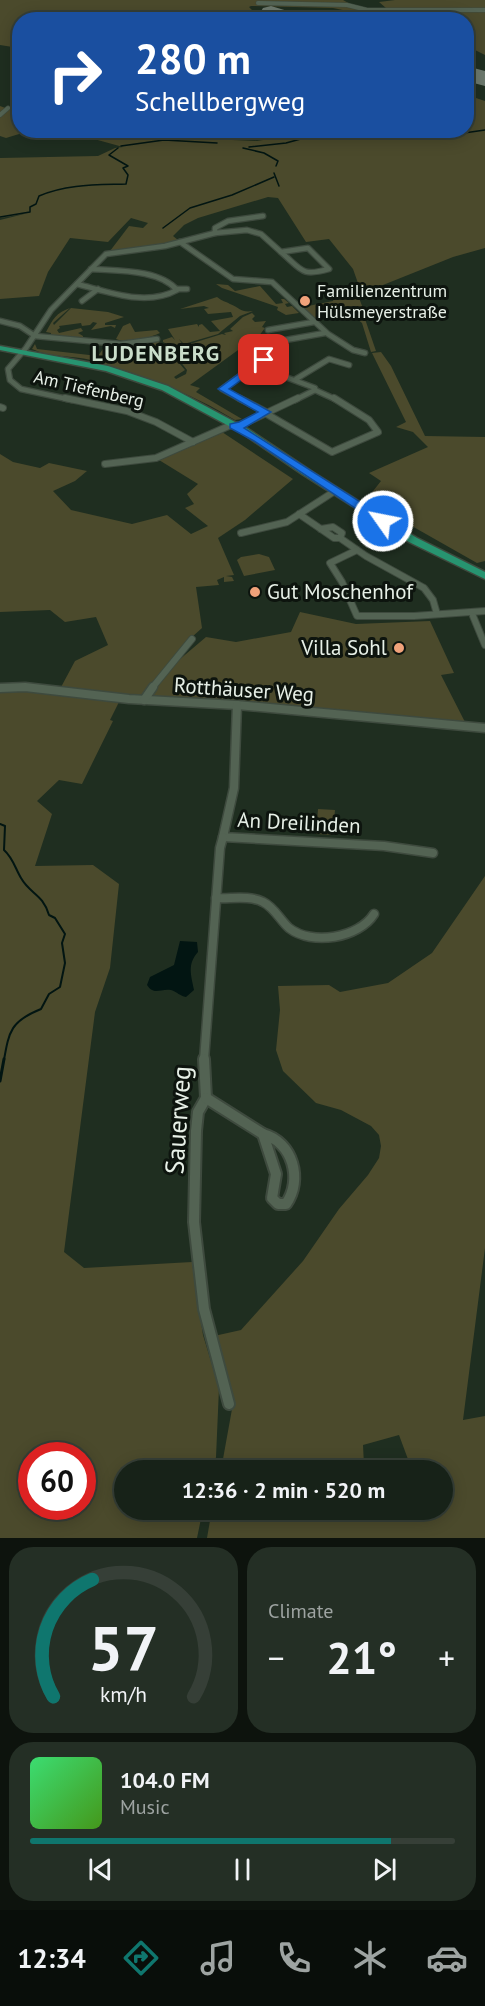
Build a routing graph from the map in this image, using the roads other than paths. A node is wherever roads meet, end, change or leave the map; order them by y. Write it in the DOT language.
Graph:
graph roads {
  1 [pos="258,3"];
  2 [pos="485,10"];
  3 [pos="8,108"];
  4 [pos="0,115"];
  5 [pos="263,216"];
  6 [pos="215,233"];
  7 [pos="180,242"];
  8 [pos="281,252"];
  9 [pos="92,269"];
  10 [pos="77,284"];
  11 [pos="98,289"];
  12 [pos="177,289"];
  13 [pos="187,289"];
  14 [pos="82,301"];
  15 [pos="0,321"];
  16 [pos="314,322"];
  17 [pos="301,324"];
  18 [pos="268,330"];
  19 [pos="325,333"];
  20 [pos="312,335"];
  21 [pos="35,336"];
  22 [pos="157,339"];
  23 [pos="274,342"];
  24 [pos="0,348"];
  25 [pos="279,351"];
  26 [pos="23,352"];
  27 [pos="365,353"];
  28 [pos="349,365"];
  29 [pos="256,366"];
  30 [pos="8,376"];
  31 [pos="0,377"];
  32 [pos="296,379"];
  33 [pos="315,390"];
  34 [pos="265,413"];
  35 [pos="234,426"];
  36 [pos="193,442"];
  37 [pos="105,464"];
  38 [pos="335,491"];
  39 [pos="298,514"];
  40 [pos="241,532"];
  41 [pos="357,550"];
  42 [pos="485,576"];
  43 [pos="485,611"];
  44 [pos="437,614"];
  45 [pos="474,615"];
  46 [pos="485,616"];
  47 [pos="414,618"];
  48 [pos="192,639"];
  49 [pos="485,645"];
  50 [pos="0,688"];
  51 [pos="144,700"];
  52 [pos="237,705"];
  53 [pos="485,728"];
  54 [pos="223,837"];
  55 [pos="433,853"];
  56 [pos="216,898"];
  57 [pos="374,914"];
  58 [pos="206,1098"];
  59 [pos="263,1134"];
  60 [pos="229,1404"];
  1 -- 2 [label="street"];
  3 -- 4 [label="street"];
  5 -- 6 [label="street"];
  6 -- 7 [label="street"];
  6 -- 8 [label="street"];
  7 -- 9 [label="street, Am Tiefenberg"];
  7 -- 16 [label="street"];
  8 -- 8 [label="street"];
  9 -- 10 [label="street, Am Tiefenberg"];
  9 -- 12 [label="street"];
  10 -- 11 [label="street"];
  10 -- 21 [label="street, Am Tiefenberg"];
  11 -- 12 [label="street"];
  11 -- 14 [label="street"];
  12 -- 13 [label="street"];
  15 -- 21 [label="street"];
  16 -- 17 [label="street"];
  16 -- 19 [label="street"];
  17 -- 18 [label="street"];
  17 -- 20 [label="street"];
  19 -- 20 [label="street"];
  19 -- 27 [label="street"];
  20 -- 23 [label="street"];
  21 -- 22 [label="street"];
  21 -- 26 [label="street, Am Tiefenberg"];
  24 -- 26 [label="main road"];
  25 -- 29 [label="street"];
  26 -- 30 [label="street, Am Tiefenberg"];
  26 -- 35 [label="main road"];
  28 -- 32 [label="street"];
  29 -- 32 [label="street"];
  29 -- 34 [label="street"];
  30 -- 31 [label="street"];
  30 -- 36 [label="street, Am Tiefenberg"];
  32 -- 33 [label="street"];
  33 -- 34 [label="street"];
  33 -- 34 [label="street"];
  34 -- 35 [label="street"];
  35 -- 36 [label="street"];
  35 -- 38 [label="main road"];
  36 -- 37 [label="street"];
  38 -- 39 [label="street"];
  38 -- 42 [label="main road"];
  39 -- 40 [label="street"];
  39 -- 41 [label="street"];
  41 -- 44 [label="street"];
  41 -- 47 [label="street"];
  43 -- 45 [label="street"];
  44 -- 45 [label="street"];
  44 -- 47 [label="street"];
  45 -- 46 [label="street"];
  45 -- 47 [label="street"];
  45 -- 49 [label="street"];
  48 -- 51 [label="street"];
  50 -- 51 [label="street, Rotthäuser Weg"];
  51 -- 52 [label="street, Rotthäuser Weg"];
  52 -- 53 [label="street, Rotthäuser Weg"];
  52 -- 54 [label="street, An Dreilinden"];
  54 -- 55 [label="street, An Dreilinden"];
  54 -- 56 [label="street, Sauerweg"];
  56 -- 57 [label="street"];
  56 -- 58 [label="street, Sauerweg"];
  58 -- 59 [label="street"];
  58 -- 60 [label="street, Sauerweg"];
  59 -- 59 [label="street"];
}
